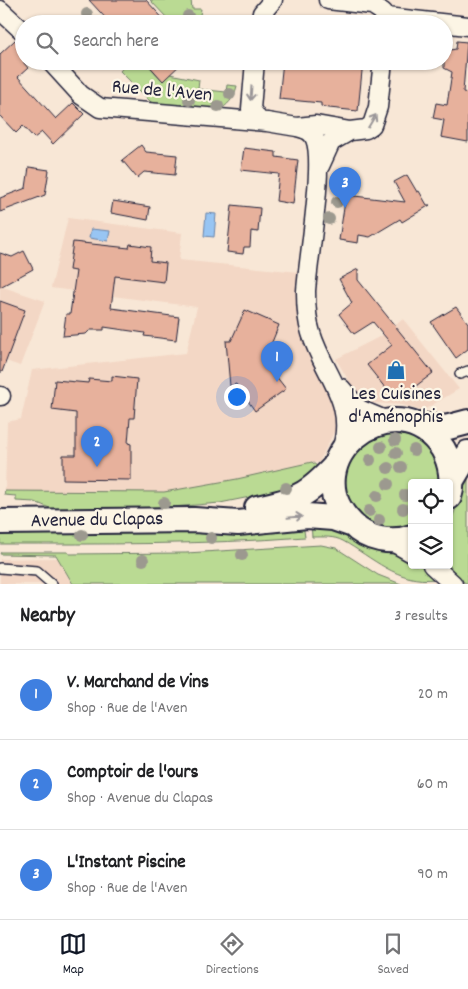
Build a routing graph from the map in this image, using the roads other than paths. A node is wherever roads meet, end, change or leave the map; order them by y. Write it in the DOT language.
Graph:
graph roads {
  1 [pos="273,0"];
  2 [pos="328,0"];
  3 [pos="0,10"];
  4 [pos="262,15"];
  5 [pos="384,15"];
  6 [pos="15,24"];
  7 [pos="453,25"];
  8 [pos="468,26"];
  9 [pos="58,70"];
  10 [pos="254,70"];
  11 [pos="382,70"];
  12 [pos="259,121"];
  13 [pos="297,127"];
  14 [pos="350,131"];
  15 [pos="319,168"];
  16 [pos="333,378"];
  17 [pos="390,422"];
  18 [pos="468,422"];
  19 [pos="413,425"];
  20 [pos="468,453"];
  21 [pos="338,459"];
  22 [pos="450,479"];
  23 [pos="453,484"];
  24 [pos="194,520"];
  25 [pos="0,522"];
  26 [pos="353,525"];
  27 [pos="400,539"];
  28 [pos="0,568"];
  29 [pos="436,569"];
  30 [pos="447,569"];
  31 [pos="52,584"];
  32 [pos="453,584"];
  1 -- 4 [label="street"];
  2 -- 5 [label="street"];
  3 -- 6 [label="street"];
  7 -- 8 [label="street"];
  9 -- 12 [label="street, Rue de l'Aven"];
  10 -- 12 [label="street, one-way"];
  14 -- 11 [label="street, one-way"];
  12 -- 13 [label="street, Rue de l'Aven"];
  13 -- 14 [label="street, Rue de l'Aven"];
  13 -- 15 [label="street"];
  14 -- 15 [label="street"];
  15 -- 16 [label="street"];
  16 -- 17 [label="street"];
  16 -- 21 [label="street"];
  17 -- 19 [label="main road"];
  17 -- 21 [label="main road, Avenue du Clapas"];
  18 -- 19 [label="main road"];
  19 -- 22 [label="main road"];
  20 -- 23 [label="main road"];
  21 -- 24 [label="main road, Avenue du Clapas"];
  21 -- 26 [label="main road"];
  24 -- 25 [label="main road, Avenue du Clapas"];
  24 -- 26 [label="main road, Avenue du Clapas, one-way"];
  26 -- 27 [label="main road"];
  28 -- 31 [label="lane"];
  29 -- 32 [label="street"];
  30 -- 32 [label="street"];
}
